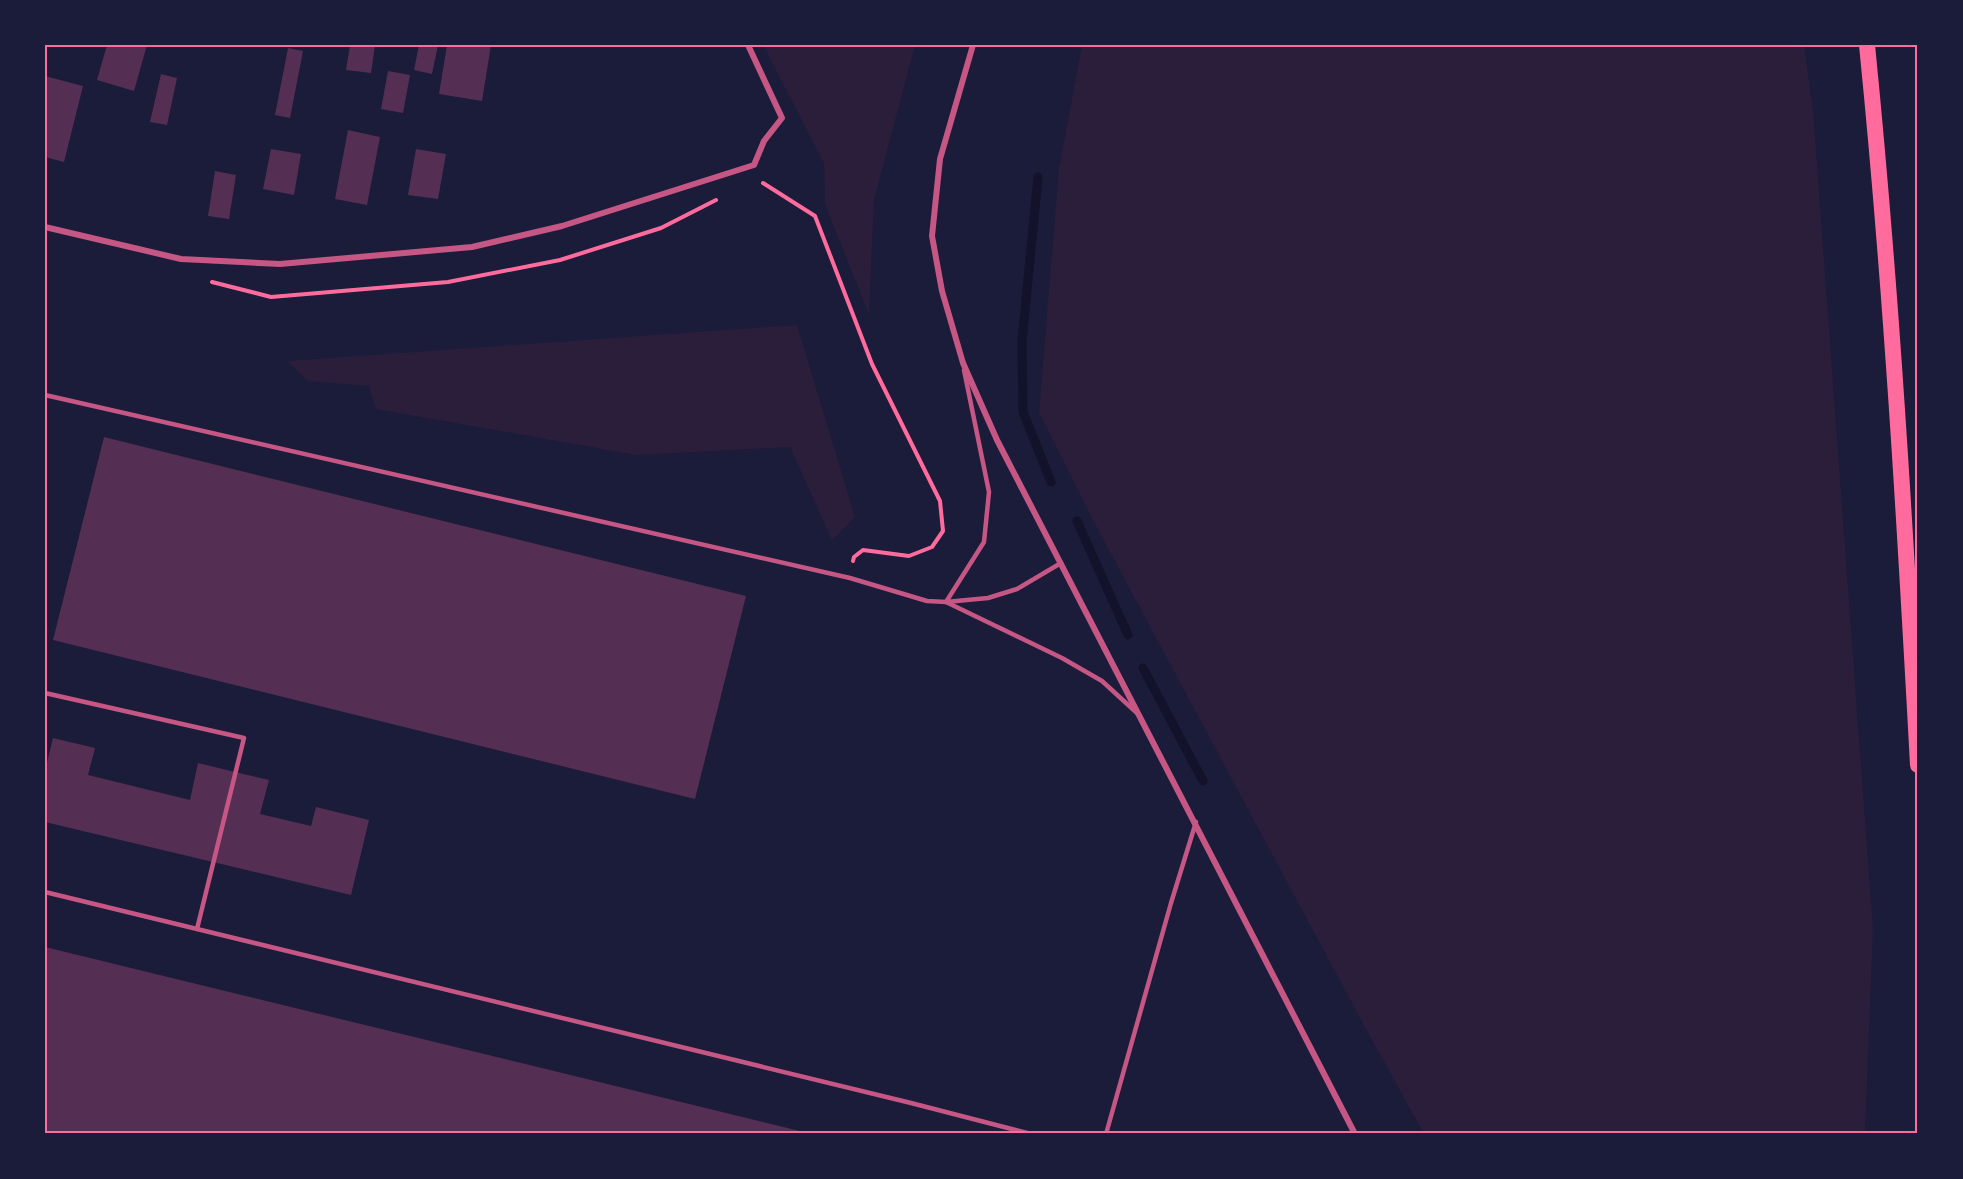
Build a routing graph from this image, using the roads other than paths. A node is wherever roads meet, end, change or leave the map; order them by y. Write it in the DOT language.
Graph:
graph roads {
  1 [pos="748,45"];
  2 [pos="973,45"];
  3 [pos="1867,45"];
  4 [pos="45,227"];
  5 [pos="963,363"];
  6 [pos="45,395"];
  7 [pos="1061,563"];
  8 [pos="946,602"];
  9 [pos="45,693"];
  10 [pos="1139,716"];
  11 [pos="1918,765"];
  12 [pos="1196,822"];
  13 [pos="45,892"];
  14 [pos="197,929"];
  15 [pos="1031,1134"];
  16 [pos="1106,1134"];
  17 [pos="1355,1134"];
  1 -- 4 [label="street"];
  2 -- 5 [label="street"];
  3 -- 11 [label="highway"];
  5 -- 7 [label="street"];
  5 -- 8 [label="lane"];
  6 -- 8 [label="lane"];
  7 -- 8 [label="lane"];
  7 -- 10 [label="street"];
  8 -- 10 [label="lane"];
  9 -- 14 [label="lane"];
  10 -- 12 [label="street"];
  12 -- 16 [label="lane"];
  12 -- 17 [label="street"];
  13 -- 14 [label="lane"];
  14 -- 15 [label="lane"];
}
